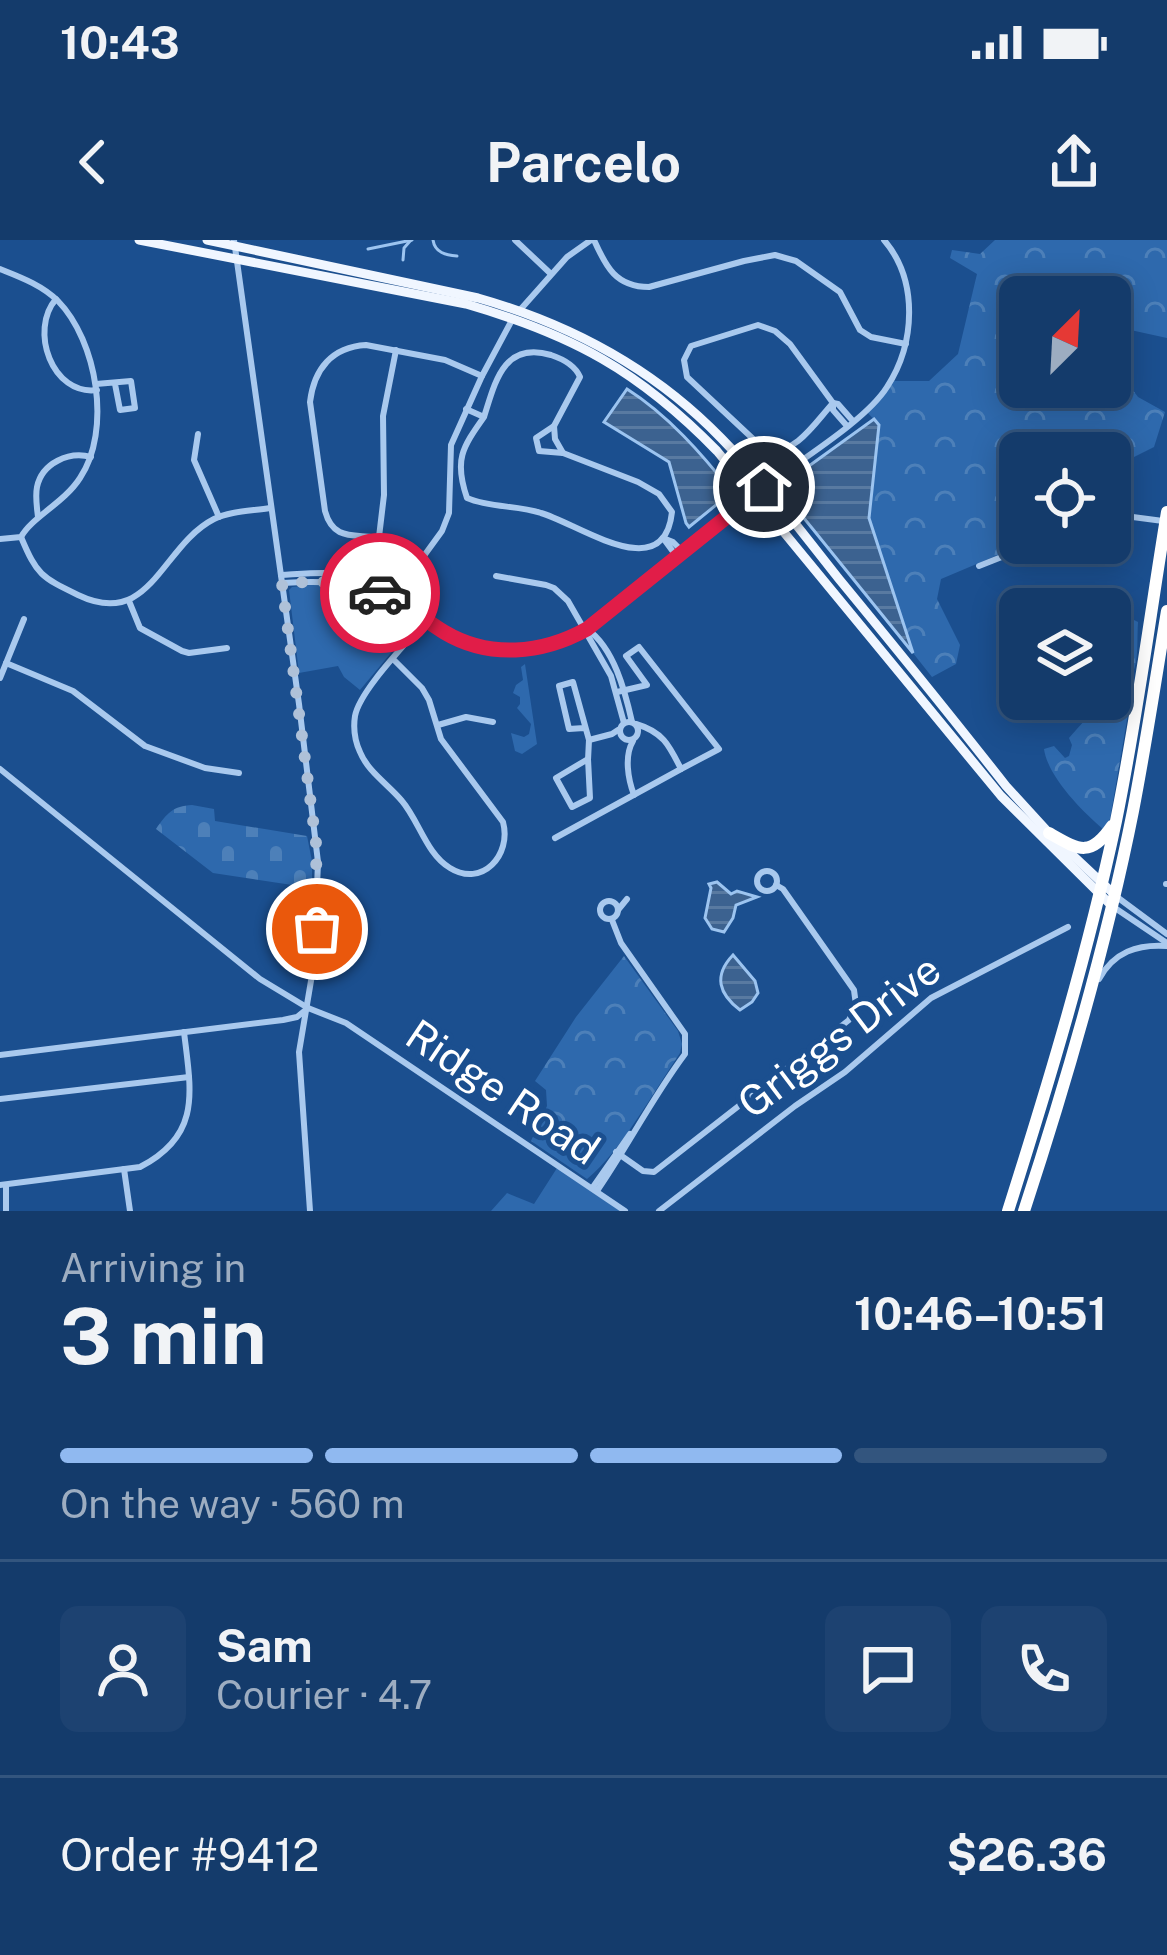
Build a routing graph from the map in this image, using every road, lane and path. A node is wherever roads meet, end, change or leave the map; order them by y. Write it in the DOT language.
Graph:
graph roads {
  1 [pos="139,240"];
  2 [pos="207,240"];
  3 [pos="515,240"];
  4 [pos="593,240"];
  5 [pos="890,242"];
  6 [pos="234,243"];
  7 [pos="236,260"];
  8 [pos="1,273"];
  9 [pos="550,274"];
  10 [pos="56,299"];
  11 [pos="516,314"];
  12 [pos="906,344"];
  13 [pos="396,350"];
  14 [pos="482,376"];
  15 [pos="115,384"];
  16 [pos="96,387"];
  17 [pos="833,403"];
  18 [pos="466,409"];
  19 [pos="484,417"];
  20 [pos="850,423"];
  21 [pos="554,426"];
  22 [pos="199,434"];
  23 [pos="563,453"];
  24 [pos="91,458"];
  25 [pos="760,490"];
  26 [pos="270,508"];
  27 [pos="1167,512"];
  28 [pos="219,517"];
  29 [pos="1131,517"];
  30 [pos="36,520"];
  31 [pos="1166,522"];
  32 [pos="21,537"];
  33 [pos="379,538"];
  34 [pos="663,538"];
  35 [pos="0,539"];
  36 [pos="680,555"];
  37 [pos="999,558"];
  38 [pos="419,562"];
  39 [pos="979,566"];
  40 [pos="496,576"];
  41 [pos="281,579"];
  42 [pos="394,597"];
  43 [pos="129,601"];
  44 [pos="1167,610"];
  45 [pos="24,619"];
  46 [pos="426,620"];
  47 [pos="587,629"];
  48 [pos="227,648"];
  49 [pos="394,660"];
  50 [pos="6,663"];
  51 [pos="0,678"];
  52 [pos="666,681"];
  53 [pos="647,685"];
  54 [pos="621,692"];
  55 [pos="493,722"];
  56 [pos="437,725"];
  57 [pos="584,728"];
  58 [pos="629,730"];
  59 [pos="589,740"];
  60 [pos="588,760"];
  61 [pos="0,769"];
  62 [pos="681,769"];
  63 [pos="239,772"];
  64 [pos="634,795"];
  65 [pos="584,802"];
  66 [pos="587,820"];
  67 [pos="1116,820"];
  68 [pos="1048,833"];
  69 [pos="555,838"];
  70 [pos="776,885"];
  71 [pos="1100,889"];
  72 [pos="627,899"];
  73 [pos="1113,901"];
  74 [pos="618,910"];
  75 [pos="612,920"];
  76 [pos="1067,927"];
  77 [pos="1167,941"];
  78 [pos="1088,998"];
  79 [pos="308,1008"];
  80 [pos="283,1020"];
  81 [pos="184,1032"];
  82 [pos="302,1032"];
  83 [pos="0,1054"];
  84 [pos="189,1077"];
  85 [pos="0,1099"];
  86 [pos="619,1154"];
  87 [pos="124,1169"];
  88 [pos="3,1185"];
  89 [pos="594,1190"];
  90 [pos="6,1211"];
  91 [pos="130,1211"];
  92 [pos="310,1211"];
  93 [pos="625,1211"];
  94 [pos="658,1211"];
  95 [pos="1008,1211"];
  96 [pos="1024,1211"];
  1 -- 7 [label="main road"];
  2 -- 6 [label="main road"];
  3 -- 9 [label="street"];
  4 -- 9 [label="street"];
  4 -- 12 [label="street"];
  5 -- 12 [label="street"];
  6 -- 7 [label="street"];
  6 -- 11 [label="main road"];
  7 -- 11 [label="main road"];
  7 -- 26 [label="street"];
  8 -- 10 [label="street"];
  9 -- 11 [label="street"];
  10 -- 16 [label="street"];
  10 -- 16 [label="street"];
  11 -- 14 [label="street"];
  11 -- 25 [label="main road"];
  12 -- 20 [label="street"];
  13 -- 14 [label="street"];
  13 -- 33 [label="street"];
  13 -- 33 [label="street"];
  14 -- 18 [label="street"];
  15 -- 15 [label="street"];
  15 -- 16 [label="street"];
  16 -- 24 [label="street"];
  17 -- 17 [label="street"];
  17 -- 20 [label="street"];
  18 -- 19 [label="street"];
  18 -- 38 [label="street"];
  19 -- 21 [label="street"];
  19 -- 34 [label="street"];
  20 -- 25 [label="street"];
  21 -- 23 [label="street"];
  21 -- 23 [label="street"];
  22 -- 28 [label="street"];
  23 -- 34 [label="street"];
  24 -- 30 [label="street"];
  24 -- 30 [label="street"];
  25 -- 36 [label="street"];
  25 -- 68 [label="main road"];
  25 -- 71 [label="main road"];
  26 -- 28 [label="street"];
  26 -- 41 [label="street"];
  27 -- 31 [label="highway"];
  28 -- 43 [label="street"];
  29 -- 31 [label="street"];
  30 -- 32 [label="street"];
  31 -- 67 [label="highway"];
  32 -- 35 [label="street"];
  32 -- 43 [label="street"];
  33 -- 38 [label="street"];
  34 -- 36 [label="street"];
  36 -- 47 [label="street"];
  37 -- 39 [label="street"];
  38 -- 42 [label="street"];
  40 -- 47 [label="street"];
  41 -- 42 [label="street"];
  41 -- 79 [label="street"];
  42 -- 46 [label="street"];
  43 -- 48 [label="street"];
  44 -- 73 [label="highway"];
  45 -- 50 [label="street"];
  46 -- 47 [label="street"];
  46 -- 49 [label="street"];
  47 -- 54 [label="street"];
  49 -- 56 [label="street"];
  49 -- 56 [label="street"];
  50 -- 51 [label="street"];
  50 -- 63 [label="street"];
  52 -- 53 [label="street"];
  52 -- 53 [label="street"];
  52 -- 62 [label="street"];
  53 -- 54 [label="street"];
  54 -- 58 [label="street"];
  55 -- 56 [label="street"];
  57 -- 57 [label="street"];
  57 -- 59 [label="street"];
  58 -- 59 [label="street"];
  58 -- 62 [label="street"];
  58 -- 64 [label="street"];
  59 -- 60 [label="street"];
  60 -- 65 [label="street"];
  60 -- 65 [label="street"];
  61 -- 79 [label="street, Ridge Road"];
  62 -- 64 [label="street"];
  64 -- 66 [label="street"];
  65 -- 66 [label="street"];
  66 -- 69 [label="street"];
  67 -- 68 [label="highway"];
  67 -- 71 [label="highway"];
  68 -- 71 [label="main road"];
  70 -- 86 [label="street"];
  71 -- 73 [label="main road"];
  71 -- 95 [label="highway"];
  72 -- 74 [label="street"];
  73 -- 77 [label="street"];
  73 -- 78 [label="highway"];
  74 -- 75 [label="street"];
  74 -- 75 [label="street"];
  75 -- 86 [label="street"];
  76 -- 94 [label="street, Griggs Drive"];
  77 -- 78 [label="street"];
  78 -- 96 [label="highway"];
  79 -- 80 [label="street"];
  79 -- 82 [label="street"];
  79 -- 89 [label="street, Ridge Road"];
  80 -- 81 [label="street"];
  80 -- 82 [label="street"];
  81 -- 83 [label="street"];
  81 -- 84 [label="street"];
  82 -- 92 [label="street"];
  84 -- 85 [label="street"];
  84 -- 87 [label="street"];
  86 -- 89 [label="street"];
  87 -- 88 [label="street"];
  87 -- 91 [label="street"];
  88 -- 90 [label="street"];
  89 -- 93 [label="street, Ridge Road"];
}
